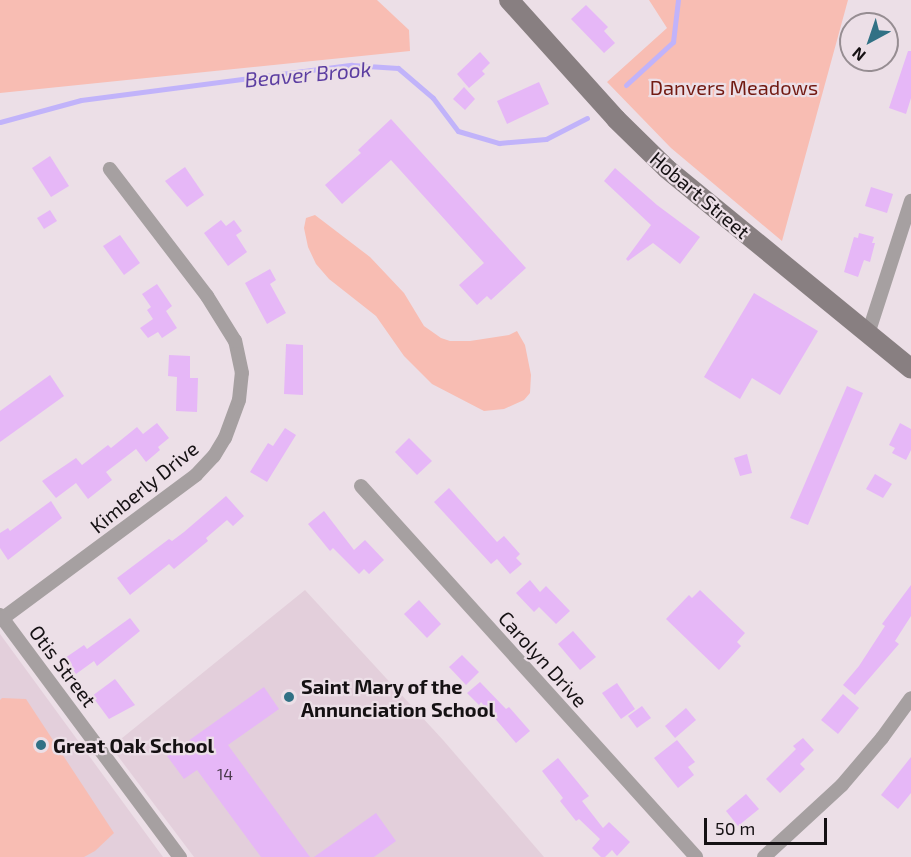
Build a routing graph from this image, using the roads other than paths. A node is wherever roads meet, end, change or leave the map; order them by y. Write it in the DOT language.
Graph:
graph roads {
  1 [pos="509,0"];
  2 [pos="110,169"];
  3 [pos="911,201"];
  4 [pos="867,334"];
  5 [pos="911,369"];
  6 [pos="361,486"];
  7 [pos="1,616"];
  8 [pos="911,698"];
  9 [pos="180,857"];
  10 [pos="696,857"];
  11 [pos="764,857"];
  1 -- 4 [label="main road, Hobart Street"];
  2 -- 7 [label="street, Kimberly Drive"];
  3 -- 4 [label="street"];
  4 -- 5 [label="main road, Hobart Street"];
  6 -- 10 [label="street, Carolyn Drive"];
  7 -- 9 [label="street, Otis Street"];
  8 -- 11 [label="street"];
}
